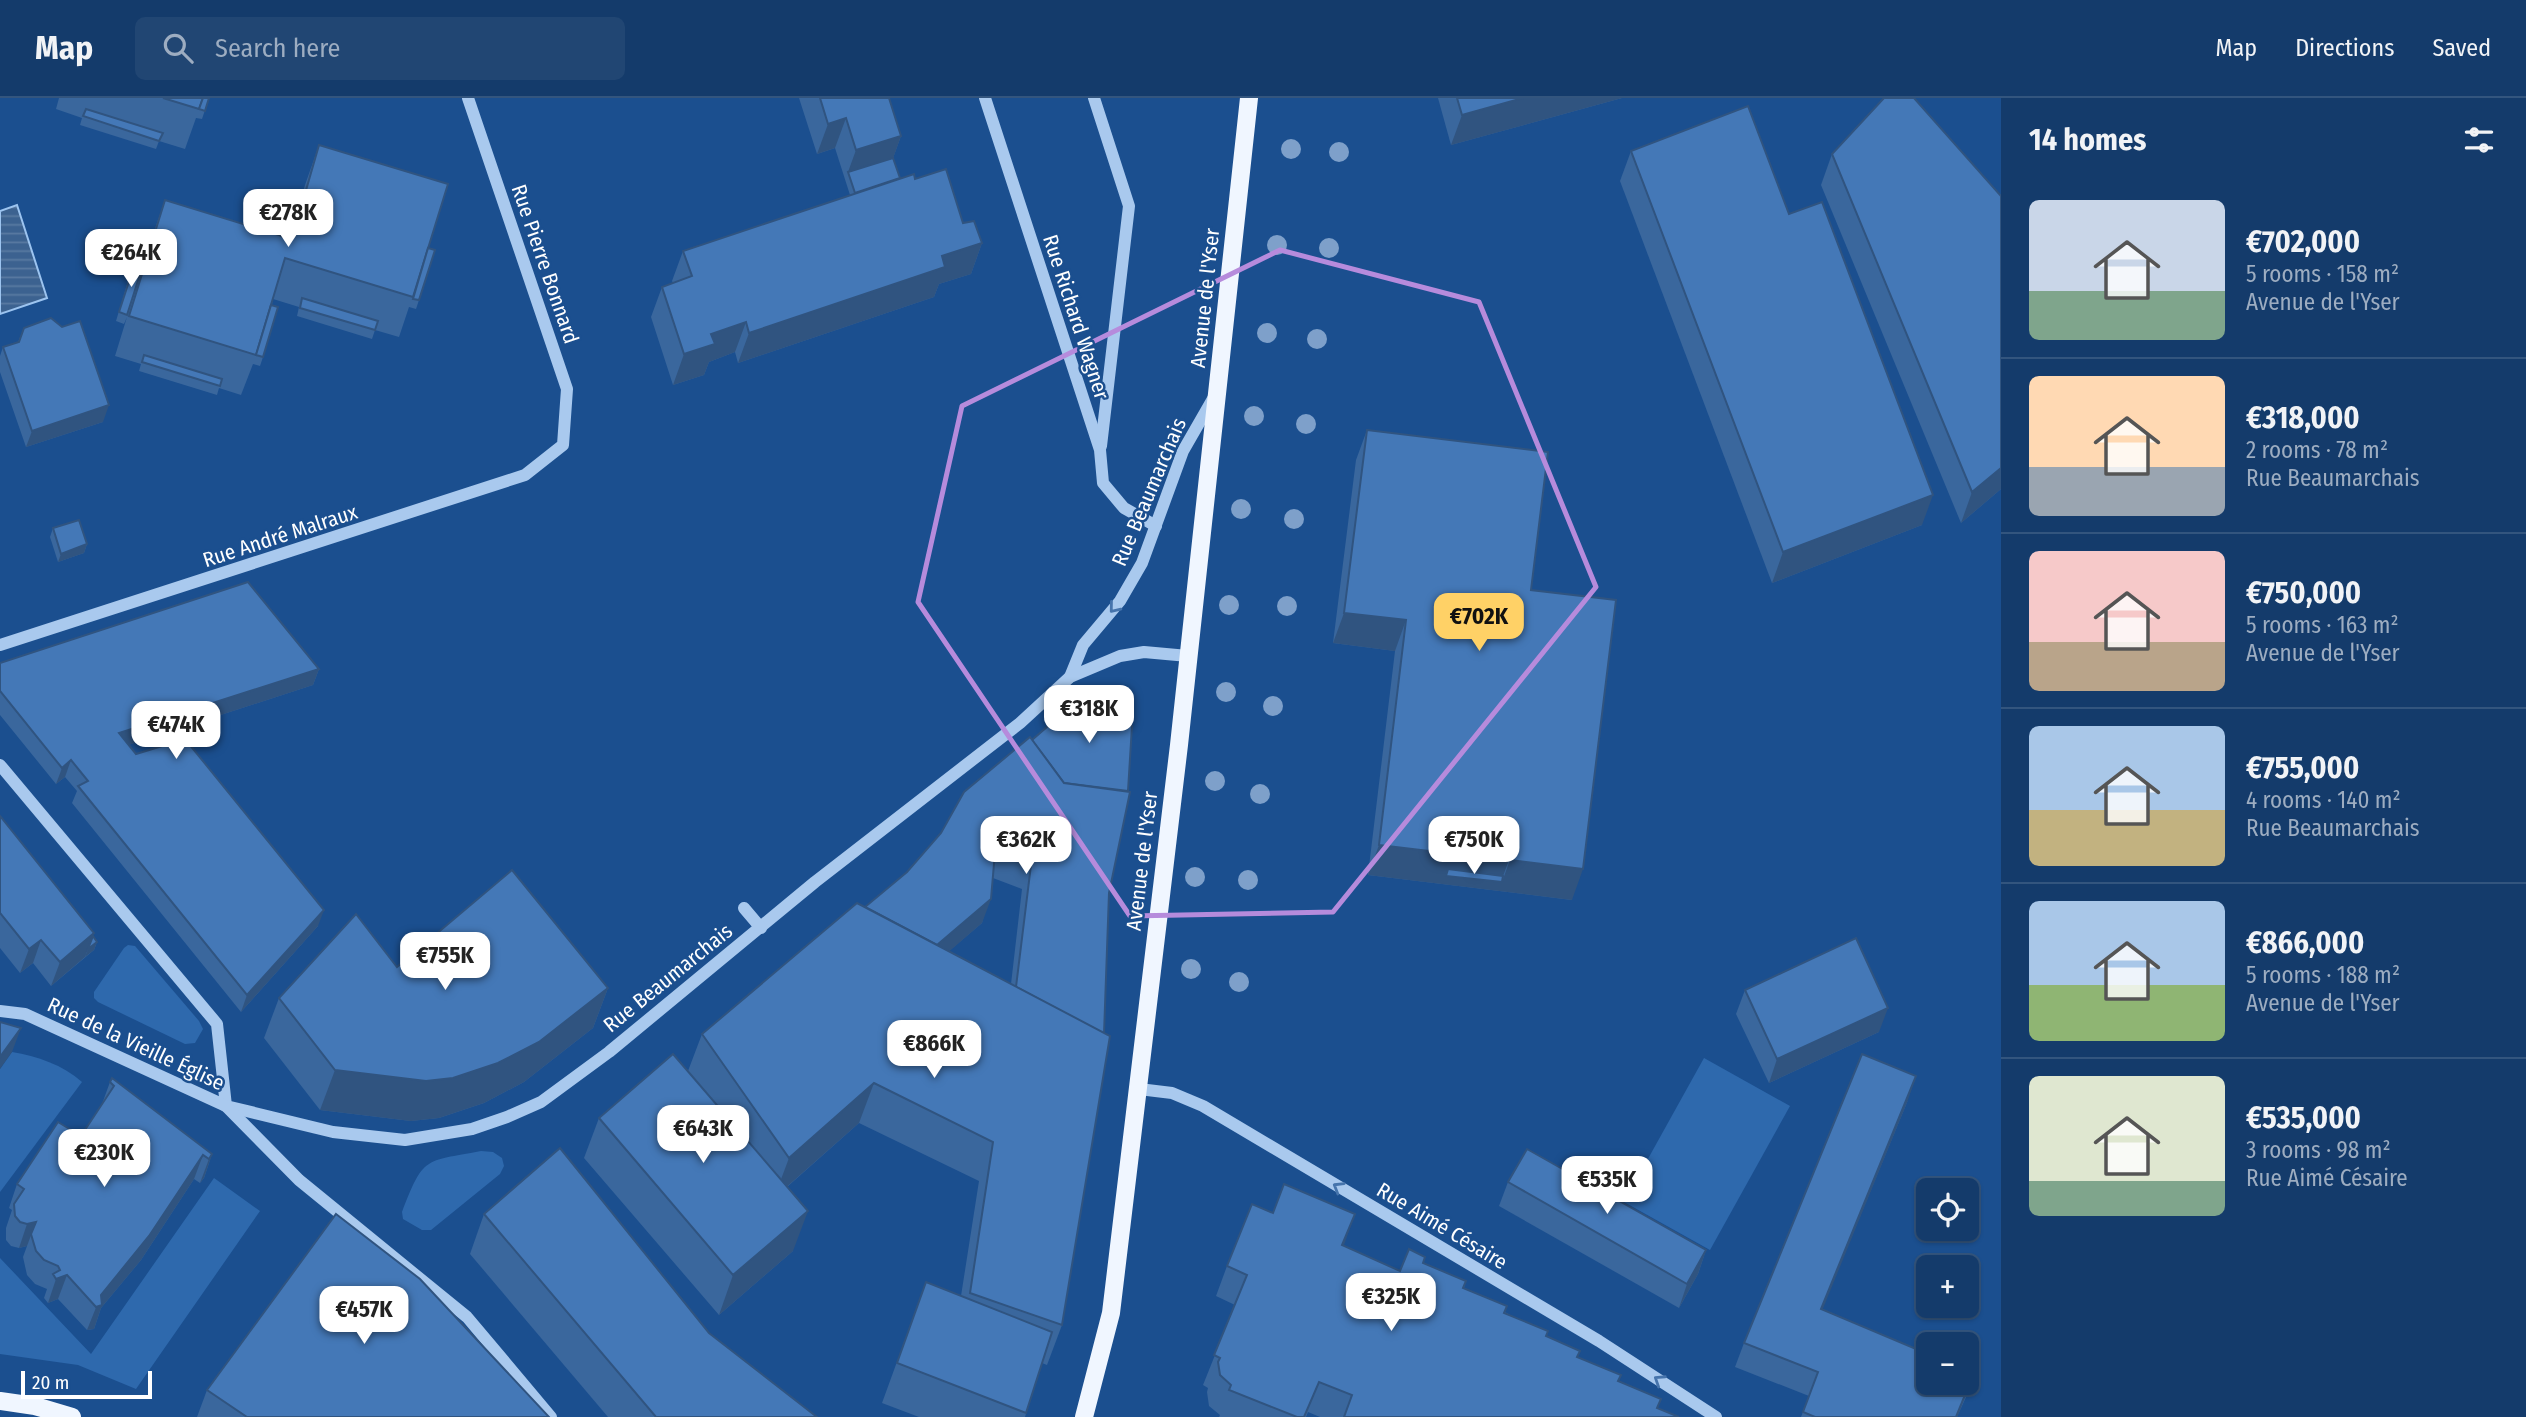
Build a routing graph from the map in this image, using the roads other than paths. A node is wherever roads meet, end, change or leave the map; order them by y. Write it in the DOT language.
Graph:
graph roads {
  1 [pos="468,98"];
  2 [pos="985,98"];
  3 [pos="1094,98"];
  4 [pos="1249,98"];
  5 [pos="1217,392"];
  6 [pos="563,445"];
  7 [pos="1100,450"];
  8 [pos="1156,526"];
  9 [pos="0,645"];
  10 [pos="1188,656"];
  11 [pos="1070,677"];
  12 [pos="0,765"];
  13 [pos="744,908"];
  14 [pos="761,928"];
  15 [pos="0,1011"];
  16 [pos="1139,1089"];
  17 [pos="226,1106"];
  18 [pos="0,1401"];
  19 [pos="72,1417"];
  20 [pos="551,1417"];
  21 [pos="1084,1417"];
  22 [pos="1716,1417"];
  1 -- 6 [label="street, Rue Pierre Bonnard"];
  2 -- 7 [label="street, Rue Richard Wagner"];
  3 -- 7 [label="street"];
  4 -- 5 [label="main road, Avenue de l'Yser"];
  5 -- 8 [label="street, Rue Beaumarchais"];
  5 -- 10 [label="main road, Avenue de l'Yser"];
  6 -- 9 [label="street, Rue André Malraux"];
  7 -- 8 [label="street, Rue Richard Wagner"];
  8 -- 11 [label="street, Rue Beaumarchais, one-way"];
  10 -- 11 [label="street, Rue Beaumarchais"];
  10 -- 16 [label="main road, Avenue de l'Yser"];
  11 -- 14 [label="street, Rue Beaumarchais"];
  12 -- 17 [label="street"];
  13 -- 14 [label="street"];
  14 -- 17 [label="street, Rue Beaumarchais"];
  15 -- 17 [label="street, Rue de la Vieille Église"];
  16 -- 21 [label="main road, Avenue de l'Yser"];
  22 -- 16 [label="street, Rue Aimé Césaire, one-way"];
  17 -- 20 [label="street, Rue de la Vieille Église"];
  18 -- 19 [label="main road"];
}
